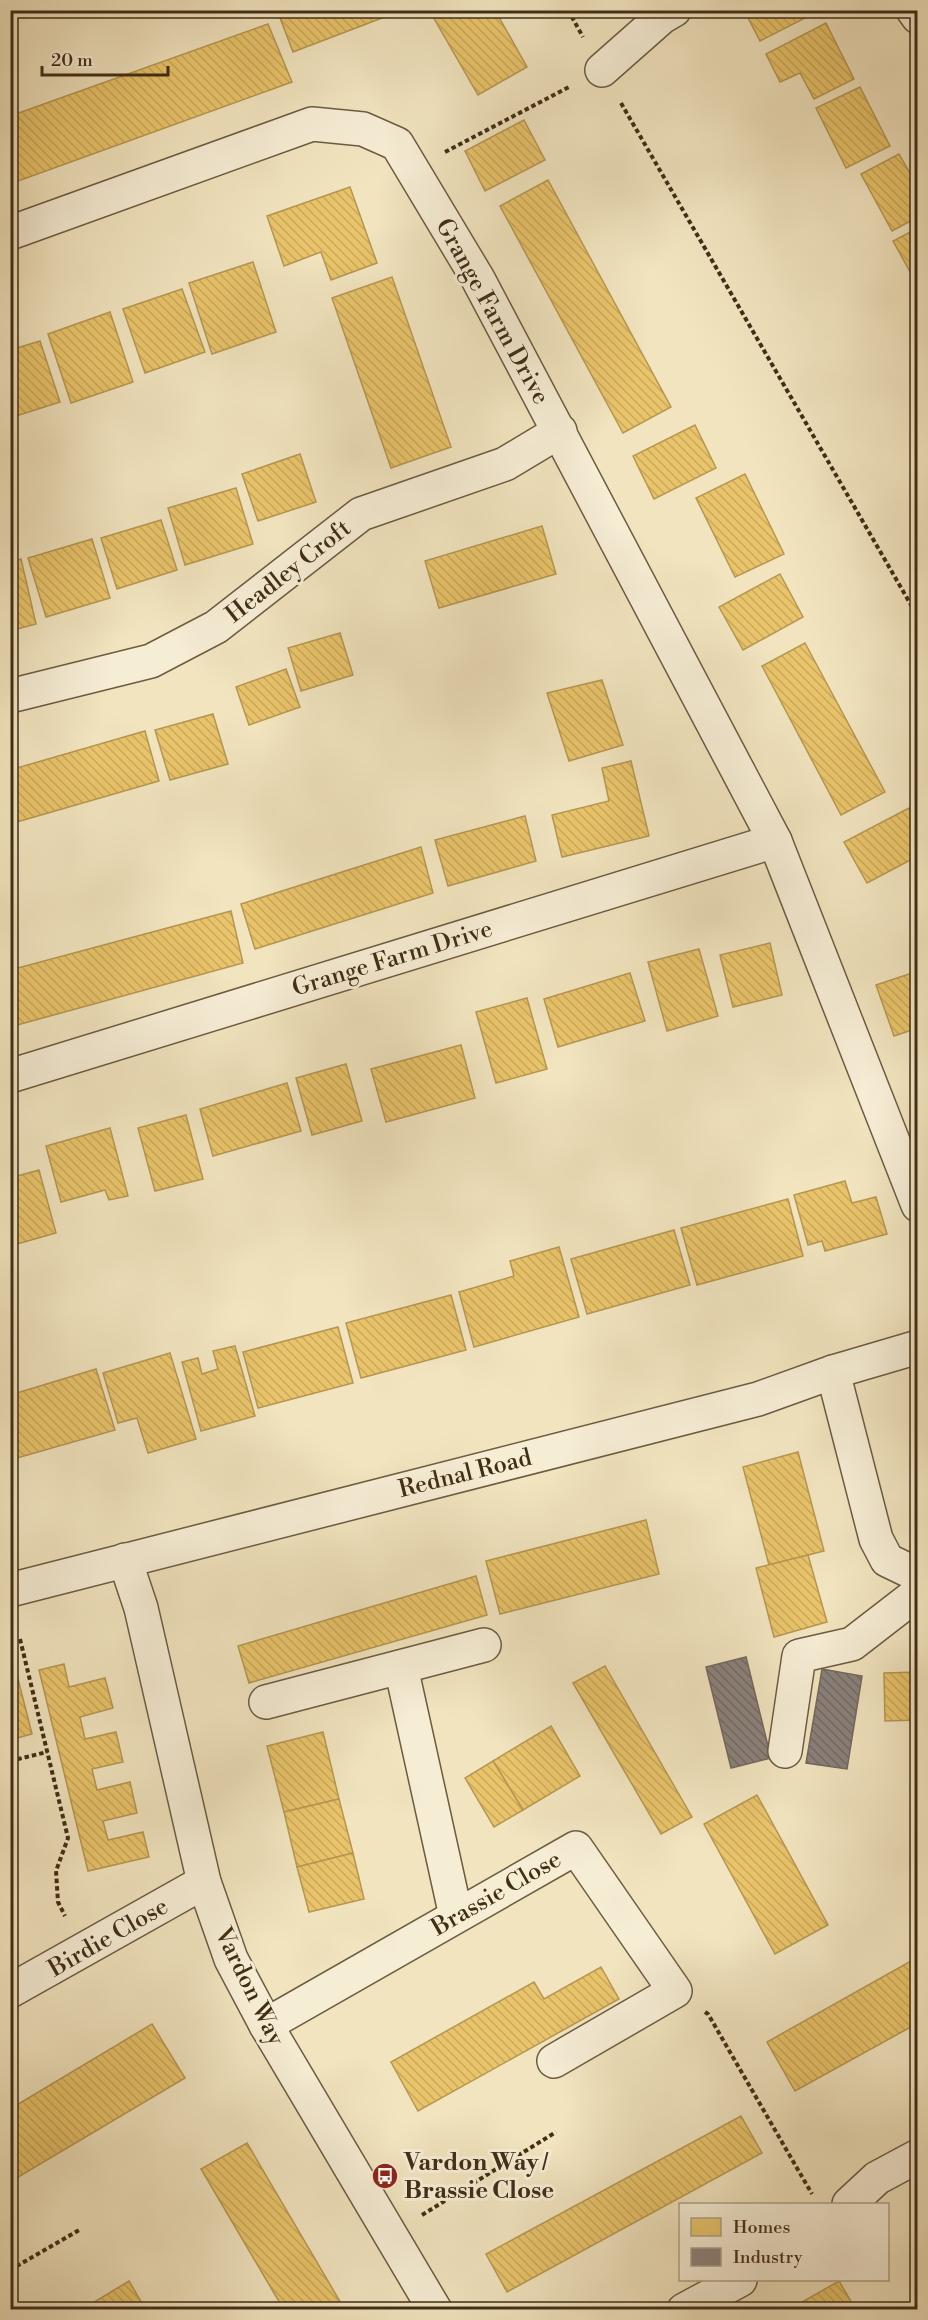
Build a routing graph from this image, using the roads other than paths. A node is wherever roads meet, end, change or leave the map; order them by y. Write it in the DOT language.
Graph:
graph roads {
  1 [pos="674,10"];
  2 [pos="913,10"];
  3 [pos="918,17"];
  4 [pos="602,70"];
  5 [pos="10,233"];
  6 [pos="560,431"];
  7 [pos="10,696"];
  8 [pos="775,841"];
  9 [pos="10,1076"];
  10 [pos="918,1205"];
  11 [pos="918,1347"];
  12 [pos="833,1372"];
  13 [pos="125,1560"];
  14 [pos="918,1575"];
  15 [pos="10,1590"];
  16 [pos="918,1593"];
  17 [pos="484,1645"];
  18 [pos="401,1667"];
  19 [pos="266,1702"];
  20 [pos="785,1751"];
  21 [pos="204,1882"];
  22 [pos="456,1916"];
  23 [pos="10,1991"];
  24 [pos="266,2025"];
  25 [pos="554,2061"];
  26 [pos="918,2156"];
  27 [pos="851,2203"];
  28 [pos="738,2281"];
  29 [pos="435,2310"];
  30 [pos="684,2310"];
  1 -- 4 [label="street"];
  2 -- 3 [label="street"];
  5 -- 6 [label="street, Grange Farm Drive"];
  6 -- 7 [label="street, Headley Croft"];
  6 -- 8 [label="street, Grange Farm Drive"];
  8 -- 9 [label="street, Grange Farm Drive"];
  8 -- 10 [label="street, Grange Farm Drive"];
  11 -- 12 [label="street, Rednal Road"];
  12 -- 13 [label="street, Rednal Road"];
  12 -- 14 [label="street"];
  13 -- 15 [label="street, Rednal Road"];
  13 -- 21 [label="street, Vardon Way"];
  16 -- 20 [label="street"];
  17 -- 18 [label="street"];
  18 -- 19 [label="street"];
  18 -- 22 [label="street"];
  21 -- 23 [label="street, Birdie Close"];
  21 -- 24 [label="street, Vardon Way"];
  22 -- 24 [label="street, Brassie Close"];
  22 -- 25 [label="street, Brassie Close"];
  24 -- 29 [label="street, Vardon Way"];
  26 -- 27 [label="street"];
  28 -- 30 [label="street"];
}
